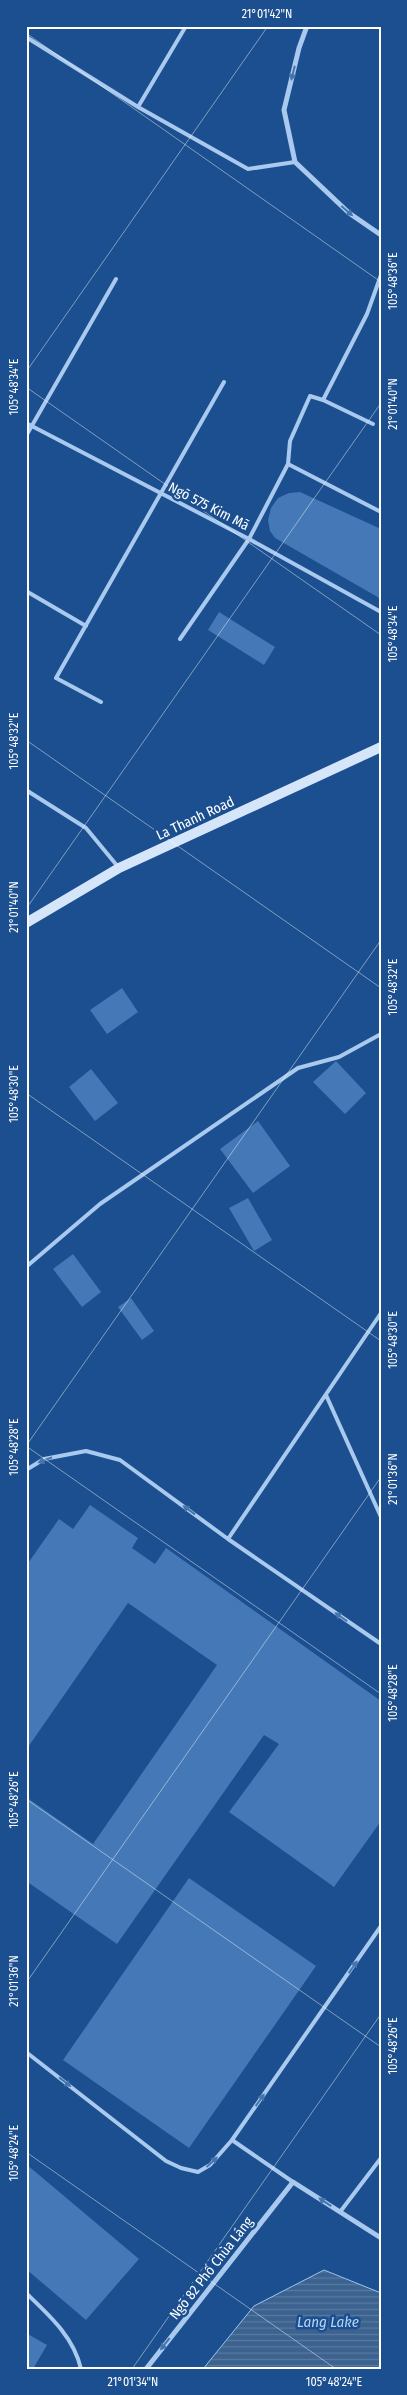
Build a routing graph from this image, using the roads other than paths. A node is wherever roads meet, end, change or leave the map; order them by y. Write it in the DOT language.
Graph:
graph roads {
  1 [pos="186,26"];
  2 [pos="307,26"];
  3 [pos="26,37"];
  4 [pos="138,107"];
  5 [pos="295,162"];
  6 [pos="381,235"];
  7 [pos="381,275"];
  8 [pos="116,279"];
  9 [pos="224,382"];
  10 [pos="323,400"];
  11 [pos="26,424"];
  12 [pos="373,424"];
  13 [pos="32,426"];
  14 [pos="26,436"];
  15 [pos="288,464"];
  16 [pos="160,495"];
  17 [pos="381,512"];
  18 [pos="249,539"];
  19 [pos="26,591"];
  20 [pos="381,612"];
  21 [pos="86,626"];
  22 [pos="180,639"];
  23 [pos="101,702"];
  24 [pos="381,747"];
  25 [pos="26,790"];
  26 [pos="118,868"];
  27 [pos="26,924"];
  28 [pos="381,1034"];
  29 [pos="26,1267"];
  30 [pos="381,1313"];
  31 [pos="326,1395"];
  32 [pos="26,1470"];
  33 [pos="381,1517"];
  34 [pos="228,1539"];
  35 [pos="381,1644"];
  36 [pos="381,1926"];
  37 [pos="26,2052"];
  38 [pos="232,2140"];
  39 [pos="381,2158"];
  40 [pos="293,2182"];
  41 [pos="340,2212"];
  42 [pos="381,2238"];
  43 [pos="26,2293"];
  44 [pos="81,2369"];
  45 [pos="146,2369"];
  1 -- 4 [label="lane"];
  2 -- 5 [label="street, one-way"];
  3 -- 4 [label="lane"];
  4 -- 5 [label="lane"];
  5 -- 6 [label="street, one-way"];
  7 -- 10 [label="lane"];
  8 -- 13 [label="lane"];
  9 -- 16 [label="lane"];
  10 -- 12 [label="lane"];
  10 -- 15 [label="lane"];
  11 -- 13 [label="lane, Ngõ 575 Kim Mã"];
  13 -- 14 [label="lane"];
  13 -- 16 [label="lane, Ngõ 575 Kim Mã"];
  15 -- 17 [label="lane"];
  15 -- 18 [label="lane"];
  16 -- 18 [label="lane, Ngõ 575 Kim Mã"];
  16 -- 21 [label="lane"];
  18 -- 20 [label="lane, Ngõ 575 Kim Mã"];
  18 -- 22 [label="lane"];
  19 -- 21 [label="lane"];
  21 -- 23 [label="lane"];
  24 -- 26 [label="main road, La Thanh Road"];
  25 -- 26 [label="lane"];
  26 -- 27 [label="main road, La Thanh Road"];
  28 -- 29 [label="lane"];
  30 -- 31 [label="lane"];
  31 -- 33 [label="lane"];
  31 -- 34 [label="lane"];
  34 -- 32 [label="lane, one-way"];
  35 -- 34 [label="lane, one-way"];
  38 -- 36 [label="lane, one-way"];
  37 -- 38 [label="lane, one-way"];
  38 -- 40 [label="lane"];
  39 -- 41 [label="lane"];
  41 -- 40 [label="street, one-way"];
  40 -- 45 [label="street, Ngõ 82 Phố Chùa Láng, one-way"];
  41 -- 42 [label="street"];
  43 -- 44 [label="lane"];
}
